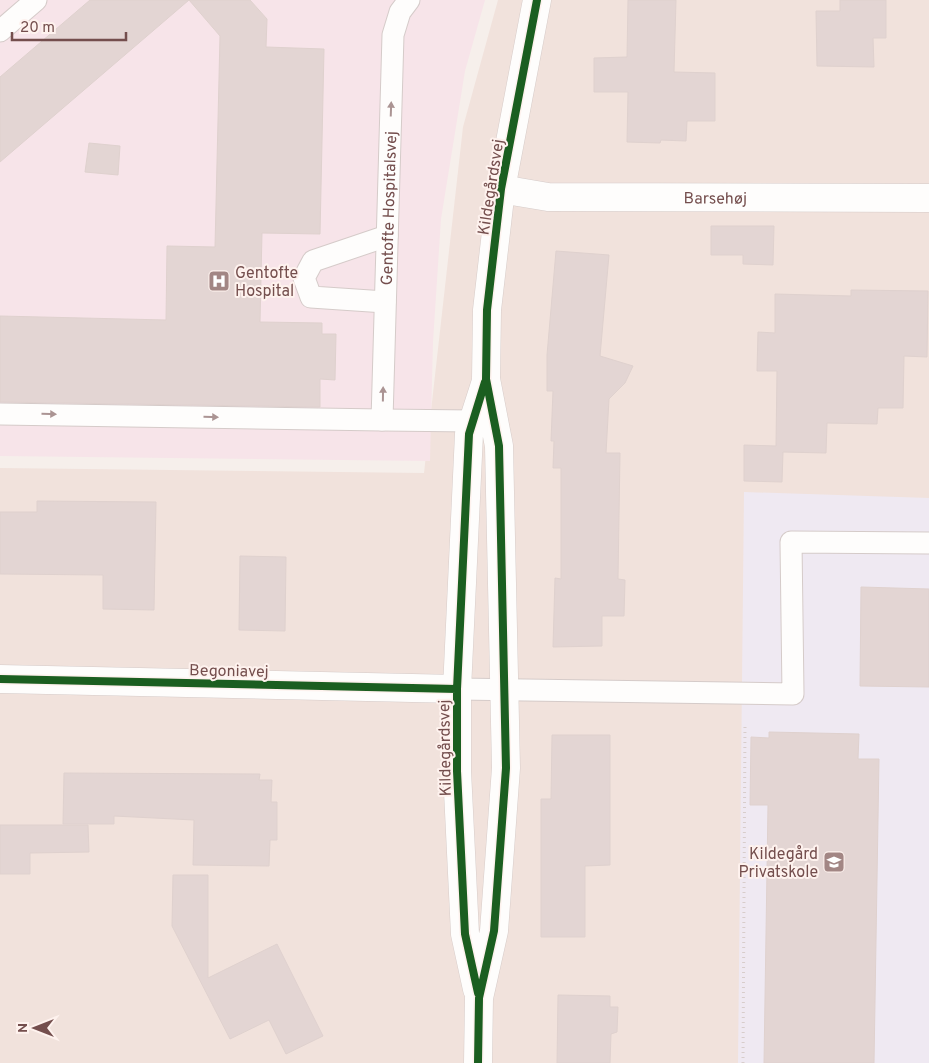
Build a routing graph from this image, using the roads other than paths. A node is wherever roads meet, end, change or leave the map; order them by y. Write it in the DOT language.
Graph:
graph roads {
  1 [pos="36,0"];
  2 [pos="409,0"];
  3 [pos="537,0"];
  4 [pos="0,31"];
  5 [pos="501,189"];
  6 [pos="929,198"];
  7 [pos="387,236"];
  8 [pos="385,302"];
  9 [pos="486,379"];
  10 [pos="0,414"];
  11 [pos="382,420"];
  12 [pos="473,421"];
  13 [pos="929,543"];
  14 [pos="0,679"];
  15 [pos="457,689"];
  16 [pos="505,691"];
  17 [pos="479,998"];
  18 [pos="478,1063"];
  1 -- 4 [label="lane"];
  7 -- 2 [label="lane, Gentofte Hospitalsvej, one-way"];
  3 -- 5 [label="street, Kildegårdsvej"];
  5 -- 6 [label="street, Barsehøj"];
  5 -- 9 [label="street, Kildegårdsvej"];
  7 -- 8 [label="lane, Gentofte Hospitalsvej"];
  7 -- 8 [label="lane"];
  11 -- 8 [label="lane, Gentofte Hospitalsvej, one-way"];
  9 -- 12 [label="street, Kildegårdsvej"];
  9 -- 16 [label="street, Kildegårdsvej"];
  10 -- 11 [label="lane, one-way"];
  11 -- 12 [label="lane"];
  12 -- 15 [label="street, Kildegårdsvej"];
  13 -- 16 [label="lane"];
  14 -- 15 [label="street, Begoniavej"];
  15 -- 16 [label="lane"];
  15 -- 17 [label="street, Kildegårdsvej"];
  16 -- 17 [label="street, Kildegårdsvej"];
  17 -- 18 [label="street, Kildegårdsvej"];
}
